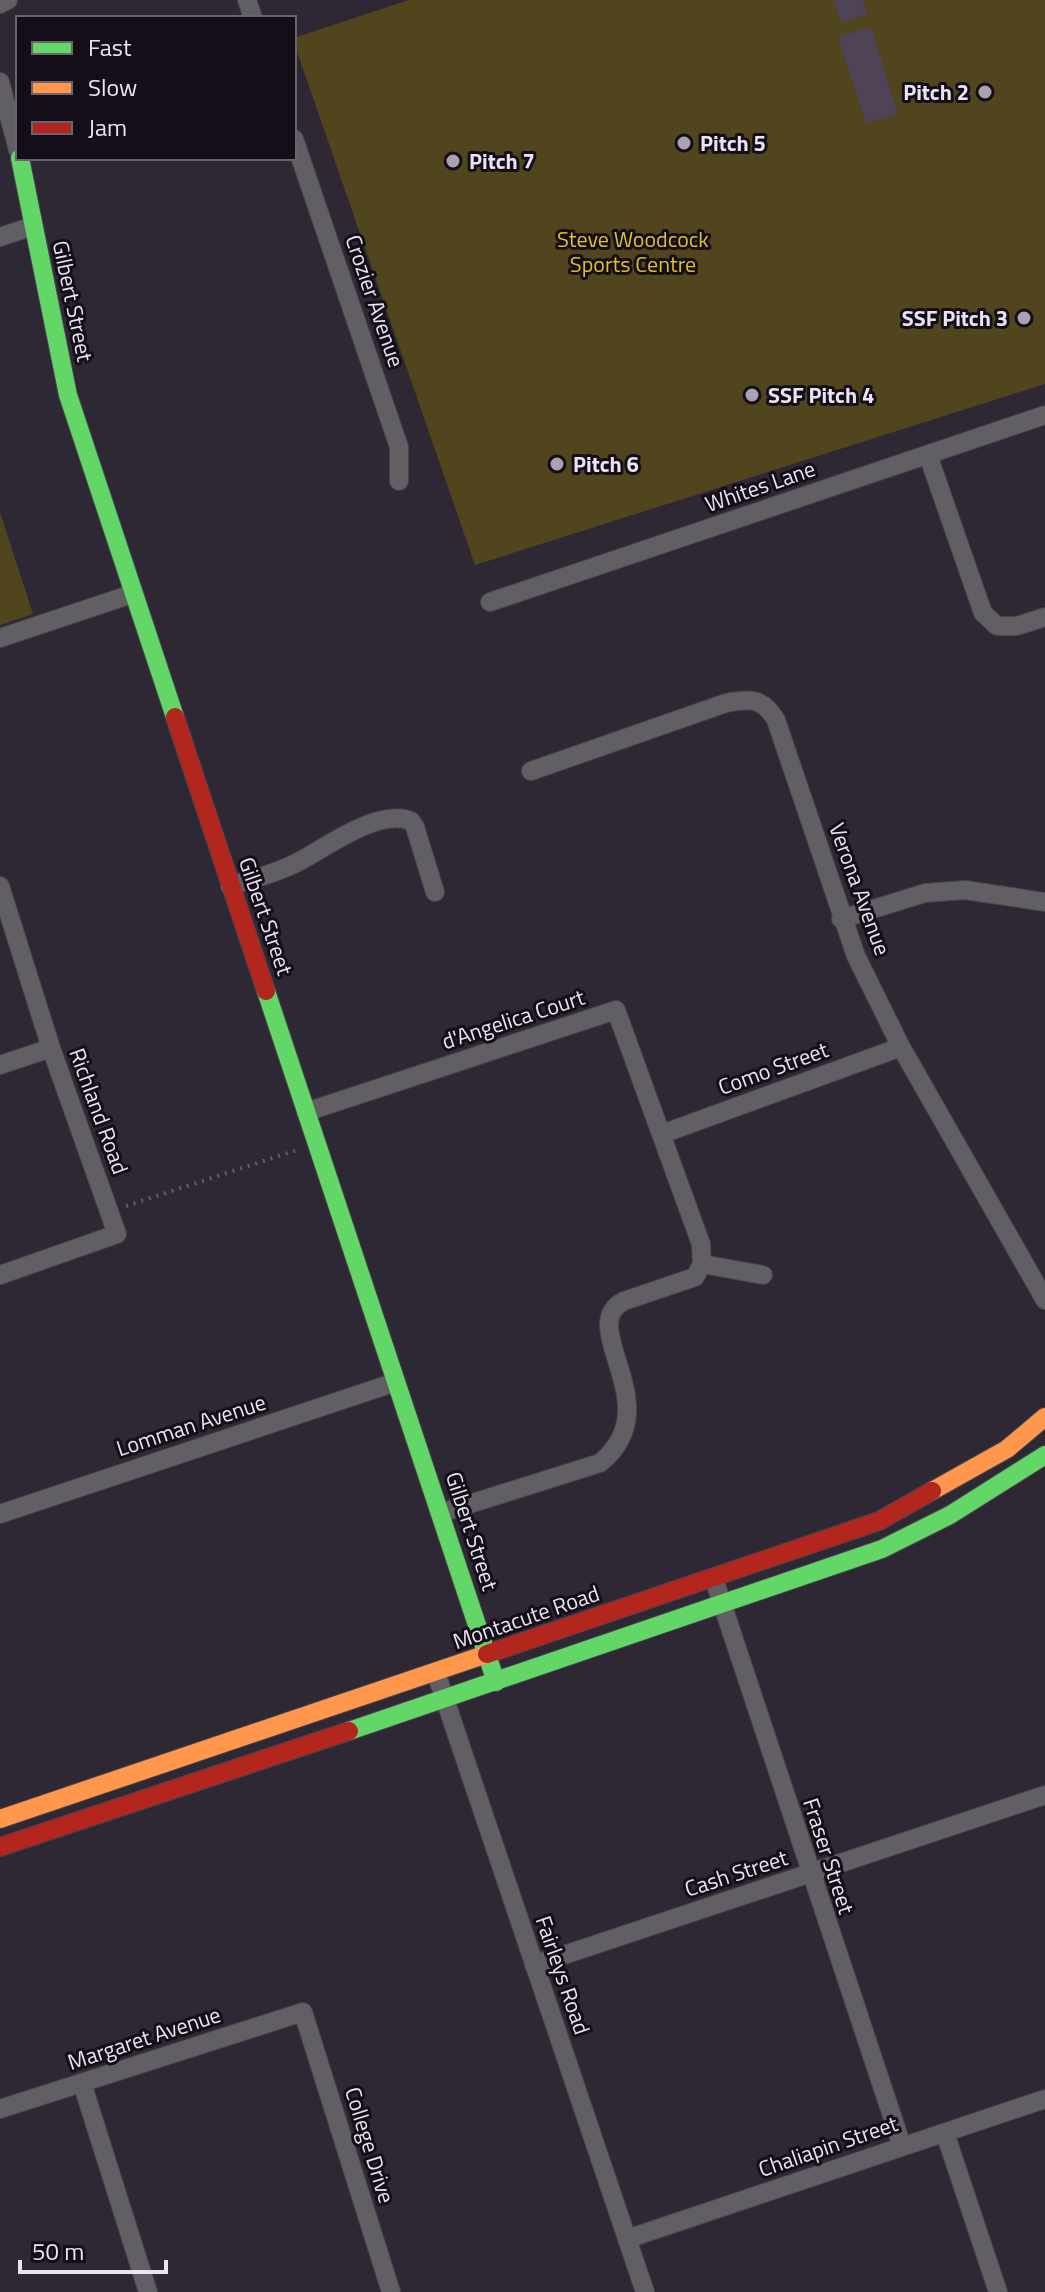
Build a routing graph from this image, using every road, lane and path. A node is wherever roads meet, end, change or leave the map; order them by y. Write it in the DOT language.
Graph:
graph roads {
  1 [pos="8,0"];
  2 [pos="0,4"];
  3 [pos="0,82"];
  4 [pos="16,142"];
  5 [pos="296,145"];
  6 [pos="20,160"];
  7 [pos="33,226"];
  8 [pos="0,237"];
  9 [pos="1045,415"];
  10 [pos="928,455"];
  11 [pos="399,481"];
  12 [pos="132,594"];
  13 [pos="490,602"];
  14 [pos="1045,617"];
  15 [pos="0,638"];
  16 [pos="531,771"];
  17 [pos="0,886"];
  18 [pos="230,886"];
  19 [pos="435,892"];
  20 [pos="1045,902"];
  21 [pos="841,919"];
  22 [pos="901,1047"];
  23 [pos="51,1048"];
  24 [pos="0,1065"];
  25 [pos="306,1112"];
  26 [pos="662,1134"];
  27 [pos="304,1147"];
  28 [pos="109,1211"];
  29 [pos="699,1270"];
  30 [pos="0,1275"];
  31 [pos="763,1275"];
  32 [pos="1045,1300"];
  33 [pos="396,1382"];
  34 [pos="1045,1417"];
  35 [pos="1045,1455"];
  36 [pos="441,1513"];
  37 [pos="0,1514"];
  38 [pos="714,1579"];
  39 [pos="721,1604"];
  40 [pos="487,1656"];
  41 [pos="436,1673"];
  42 [pos="496,1682"];
  43 [pos="443,1698"];
  44 [pos="1045,1795"];
  45 [pos="0,1819"];
  46 [pos="0,1847"];
  47 [pos="809,1874"];
  48 [pos="534,1965"];
  49 [pos="303,2012"];
  50 [pos="82,2083"];
  51 [pos="1045,2099"];
  52 [pos="0,2109"];
  53 [pos="945,2133"];
  54 [pos="902,2146"];
  55 [pos="627,2239"];
  56 [pos="148,2292"];
  57 [pos="391,2292"];
  58 [pos="645,2292"];
  59 [pos="998,2292"];
  1 -- 2 [label="street"];
  3 -- 4 [label="street"];
  5 -- 11 [label="street, Crozier Avenue"];
  6 -- 7 [label="main road, Gilbert Street"];
  7 -- 8 [label="street"];
  7 -- 12 [label="main road, Gilbert Street"];
  9 -- 10 [label="street, Whites Lane"];
  10 -- 13 [label="street, Whites Lane"];
  10 -- 14 [label="street"];
  12 -- 15 [label="street"];
  12 -- 18 [label="main road, Gilbert Street"];
  16 -- 21 [label="street, Verona Avenue"];
  17 -- 23 [label="street, Richland Road"];
  18 -- 19 [label="street"];
  18 -- 25 [label="main road, Gilbert Street"];
  20 -- 21 [label="street"];
  21 -- 22 [label="street, Verona Avenue"];
  22 -- 26 [label="street, Como Street"];
  22 -- 32 [label="street, Verona Avenue"];
  23 -- 24 [label="street"];
  23 -- 28 [label="street, Richland Road"];
  25 -- 26 [label="street, d'Angelica Court"];
  25 -- 33 [label="main road, Gilbert Street"];
  26 -- 29 [label="street, d'Angelica Court"];
  27 -- 28 [label="path"];
  28 -- 30 [label="street"];
  29 -- 31 [label="street"];
  29 -- 36 [label="street"];
  33 -- 36 [label="main road, Gilbert Street"];
  33 -- 37 [label="street, Lomman Avenue"];
  34 -- 38 [label="main road, Montacute Road"];
  35 -- 39 [label="main road"];
  36 -- 40 [label="main road, Gilbert Street"];
  38 -- 39 [label="street, Fraser Street"];
  38 -- 40 [label="main road, Montacute Road"];
  39 -- 42 [label="main road"];
  39 -- 47 [label="street, Fraser Street"];
  40 -- 41 [label="main road, Montacute Road"];
  40 -- 42 [label="main road, Gilbert Street"];
  41 -- 43 [label="street, Fairleys Road"];
  41 -- 45 [label="main road, Montacute Road"];
  42 -- 43 [label="main road"];
  43 -- 46 [label="main road"];
  43 -- 48 [label="street, Fairleys Road"];
  44 -- 47 [label="street, Cash Street"];
  47 -- 48 [label="street, Cash Street"];
  47 -- 54 [label="street, Fraser Street"];
  48 -- 55 [label="street, Fairleys Road"];
  49 -- 50 [label="street, Margaret Avenue"];
  49 -- 57 [label="street, College Drive"];
  50 -- 52 [label="street, Margaret Avenue"];
  50 -- 56 [label="street"];
  51 -- 53 [label="street, Chaliapin Street"];
  53 -- 54 [label="street, Chaliapin Street"];
  53 -- 59 [label="street"];
  54 -- 55 [label="street, Chaliapin Street"];
  55 -- 58 [label="street, Fairleys Road"];
}
